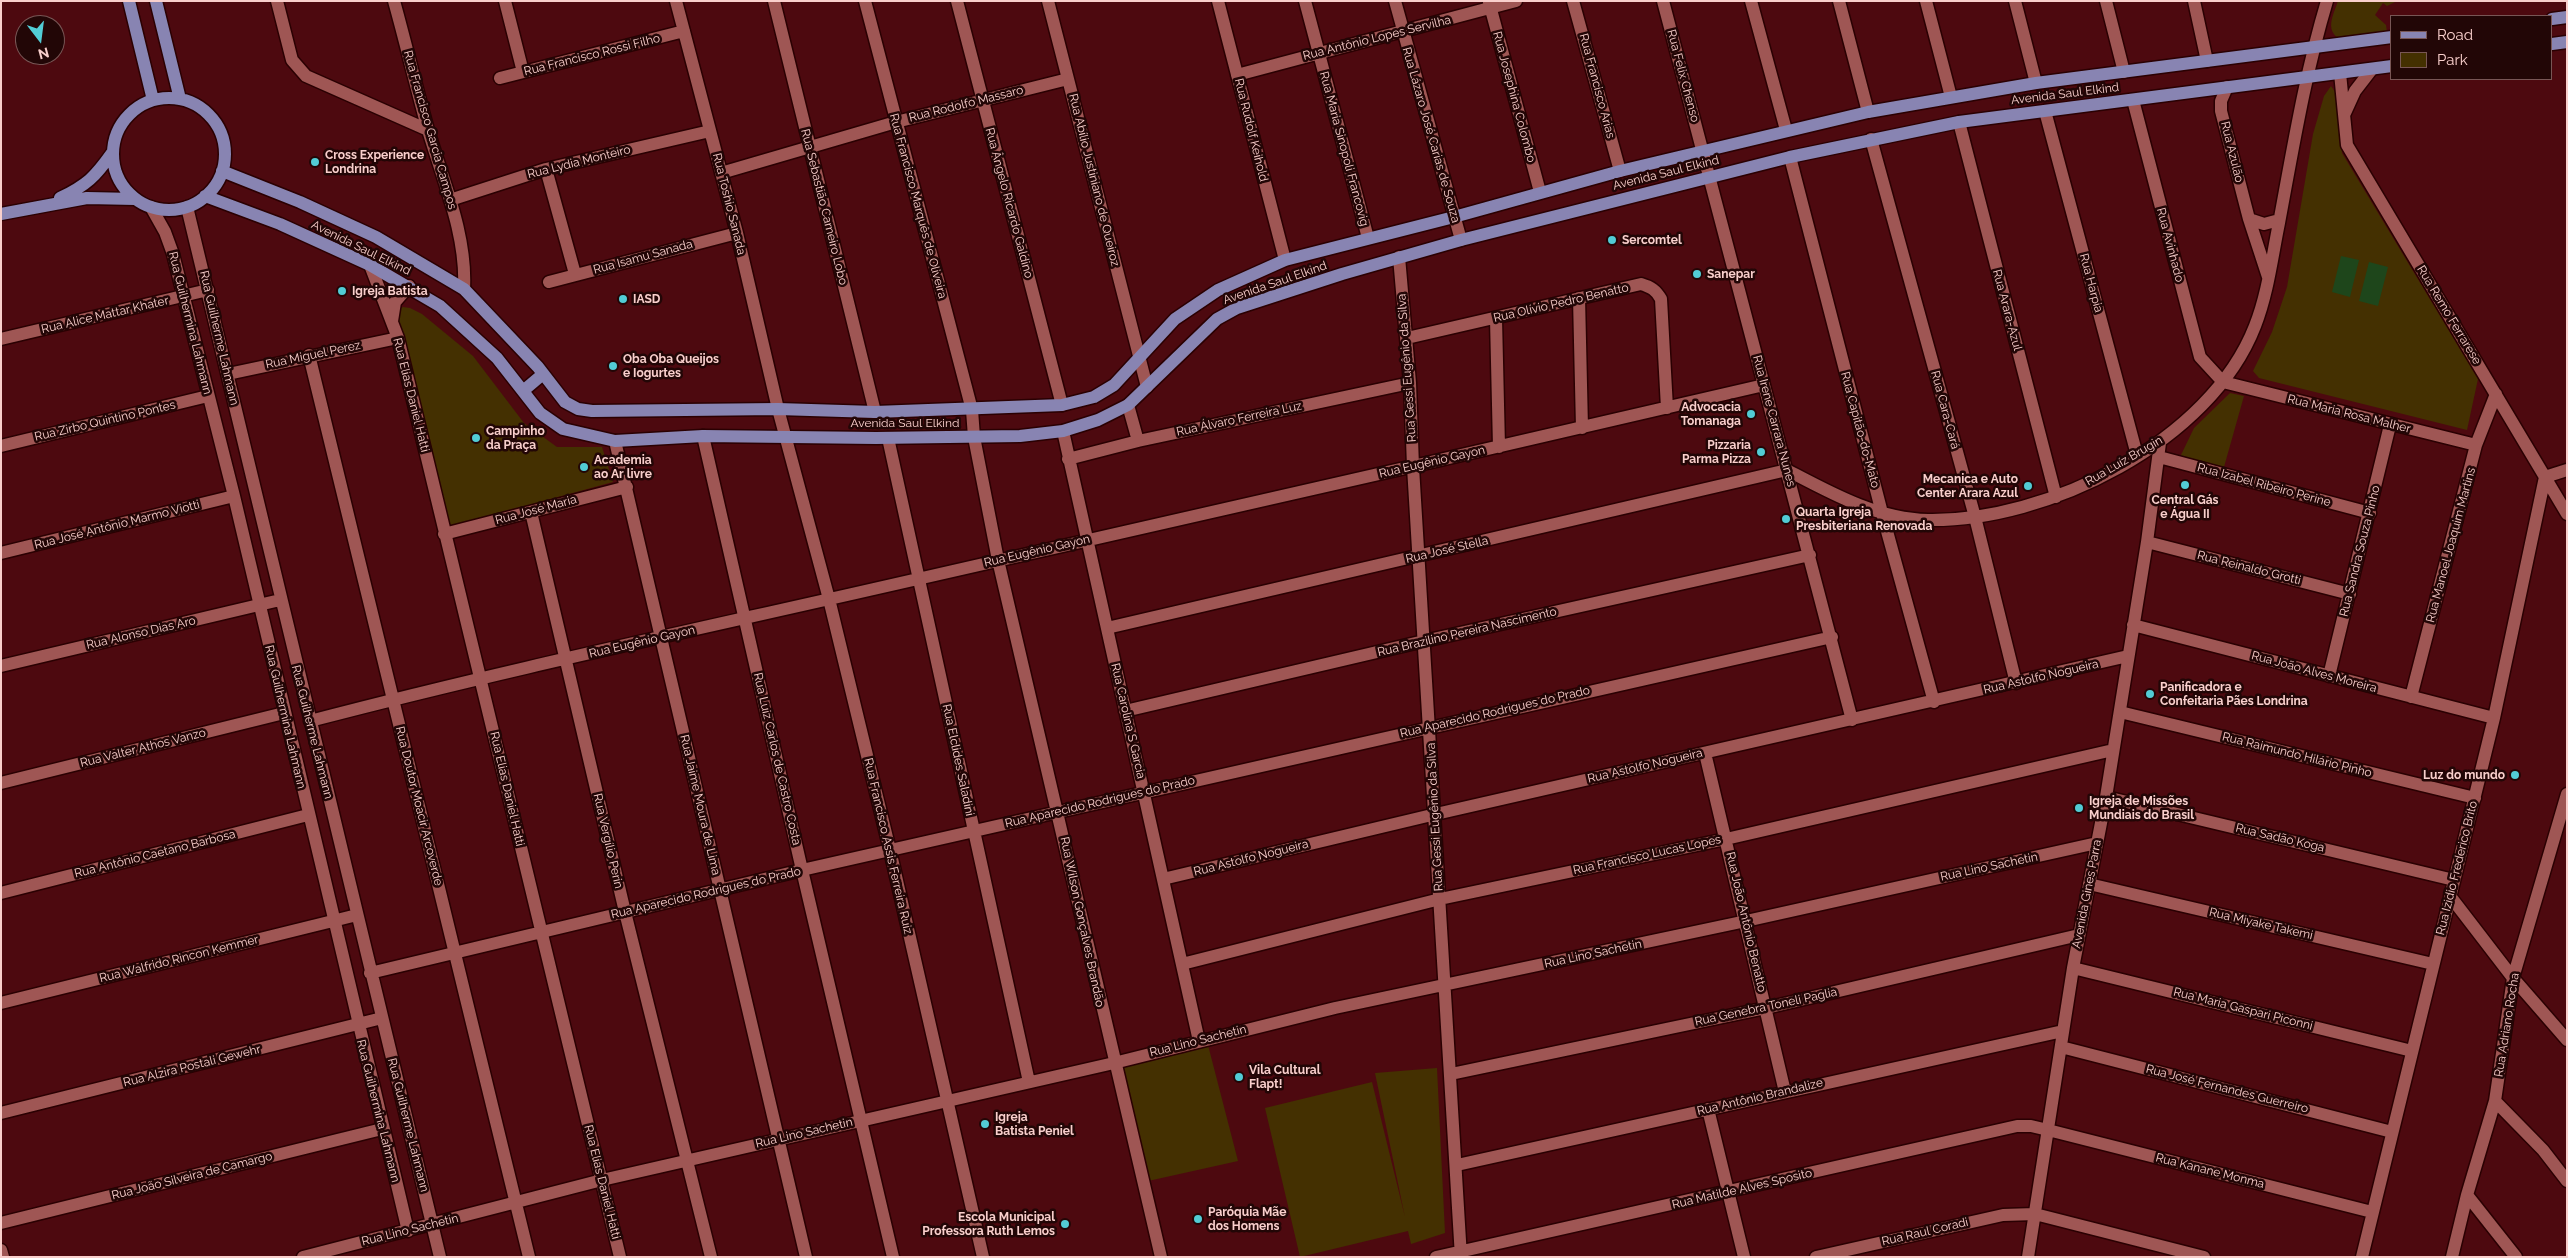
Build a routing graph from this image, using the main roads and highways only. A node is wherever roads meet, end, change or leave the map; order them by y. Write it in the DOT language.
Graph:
graph roads {
  1 [pos="129,1"];
  2 [pos="156,1"];
  3 [pos="2567,18"];
  4 [pos="2553,19"];
  5 [pos="2390,37"];
  6 [pos="2567,42"];
  7 [pos="2553,44"];
  8 [pos="2390,66"];
  9 [pos="180,99"];
  10 [pos="153,100"];
  11 [pos="112,153"];
  12 [pos="222,171"];
  13 [pos="205,196"];
  14 [pos="135,199"];
  15 [pos="48,204"];
  16 [pos="1,214"];
  17 [pos="543,374"];
  18 [pos="523,391"];
  1 -- 10 [label="main road"];
  2 -- 9 [label="main road"];
  3 -- 4 [label="main road"];
  5 -- 17 [label="main road, Avenida Saul Elkind"];
  6 -- 7 [label="main road"];
  8 -- 18 [label="main road, Avenida Saul Elkind"];
  9 -- 10 [label="main road"];
  9 -- 12 [label="main road"];
  10 -- 11 [label="main road"];
  11 -- 14 [label="main road"];
  11 -- 15 [label="main road"];
  12 -- 13 [label="main road"];
  12 -- 17 [label="main road, Avenida Saul Elkind"];
  13 -- 14 [label="main road"];
  13 -- 18 [label="main road, Avenida Saul Elkind"];
  14 -- 15 [label="main road"];
  15 -- 16 [label="main road"];
  17 -- 18 [label="main road"];
}
